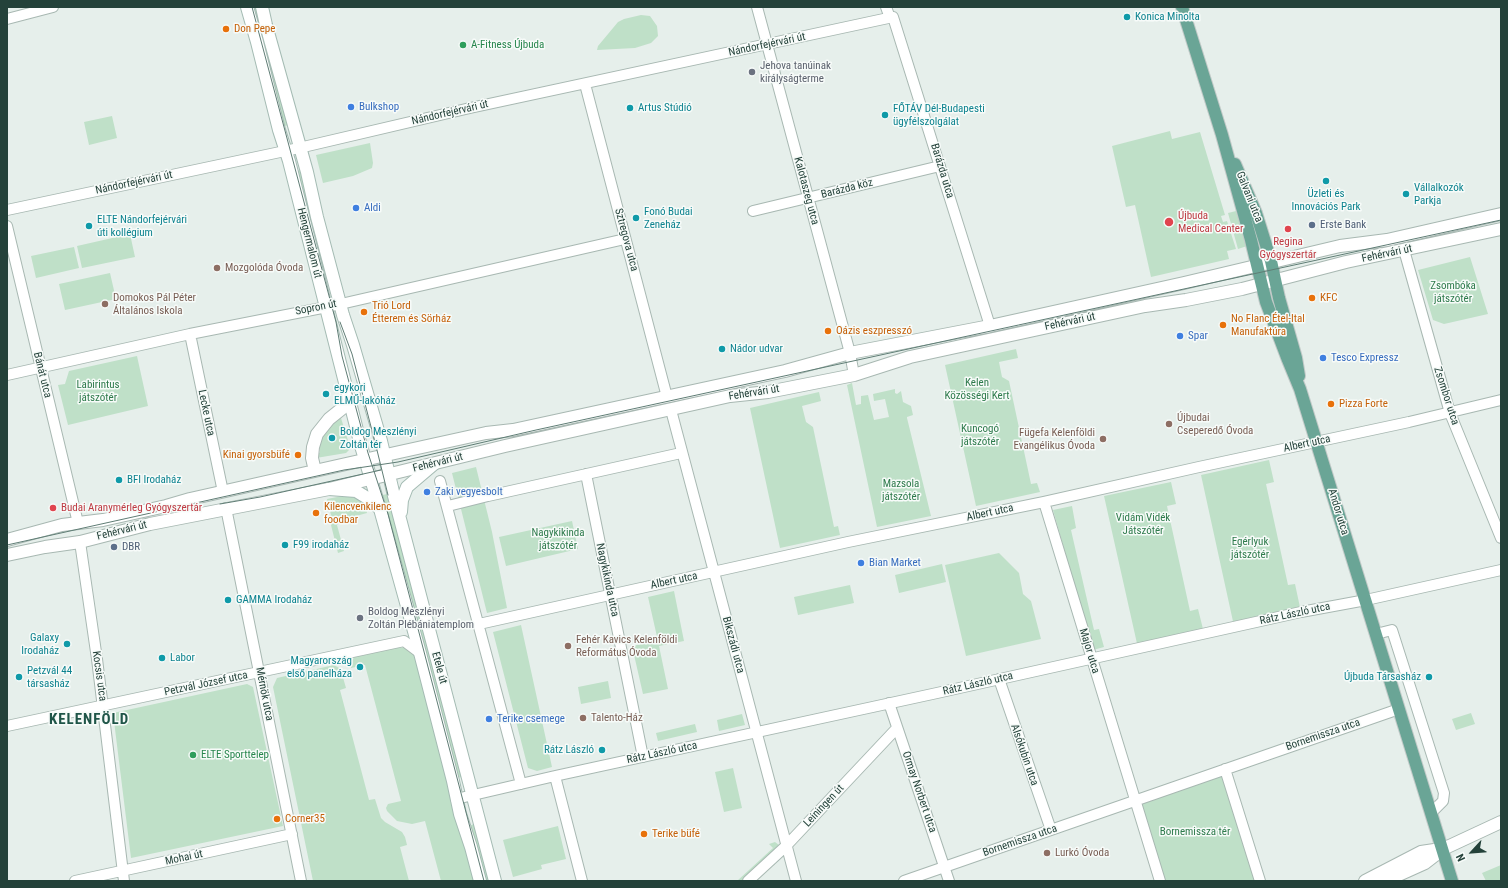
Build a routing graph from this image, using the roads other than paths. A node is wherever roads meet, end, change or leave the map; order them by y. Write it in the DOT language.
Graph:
graph roads {
  1 [pos="53,7"];
  2 [pos="246,7"];
  3 [pos="262,7"];
  4 [pos="758,7"];
  5 [pos="886,7"];
  6 [pos="1182,7"];
  7 [pos="891,17"];
  8 [pos="7,19"];
  9 [pos="767,45"];
  10 [pos="585,84"];
  11 [pos="1222,134"];
  12 [pos="299,148"];
  13 [pos="286,151"];
  14 [pos="940,166"];
  15 [pos="808,198"];
  16 [pos="7,210"];
  17 [pos="753,211"];
  18 [pos="1501,214"];
  19 [pos="7,226"];
  20 [pos="1501,229"];
  21 [pos="625,239"];
  22 [pos="1404,250"];
  23 [pos="1271,262"];
  24 [pos="1257,265"];
  25 [pos="1275,281"];
  26 [pos="1262,284"];
  27 [pos="340,304"];
  28 [pos="325,307"];
  29 [pos="990,326"];
  30 [pos="190,334"];
  31 [pos="850,353"];
  32 [pos="40,367"];
  33 [pos="7,374"];
  34 [pos="854,375"];
  35 [pos="1300,389"];
  36 [pos="667,397"];
  37 [pos="1501,400"];
  38 [pos="349,403"];
  39 [pos="671,410"];
  40 [pos="1450,413"];
  41 [pos="1317,442"];
  42 [pos="681,452"];
  43 [pos="384,456"];
  44 [pos="365,460"];
  45 [pos="434,464"];
  46 [pos="314,471"];
  47 [pos="586,474"];
  48 [pos="389,475"];
  49 [pos="370,480"];
  50 [pos="440,481"];
  51 [pos="329,489"];
  52 [pos="223,492"];
  53 [pos="1044,502"];
  54 [pos="448,506"];
  55 [pos="226,508"];
  56 [pos="380,509"];
  57 [pos="78,523"];
  58 [pos="401,523"];
  59 [pos="1501,538"];
  60 [pos="7,540"];
  61 [pos="80,542"];
  62 [pos="7,555"];
  63 [pos="1501,570"];
  64 [pos="714,573"];
  65 [pos="610,595"];
  66 [pos="1366,600"];
  67 [pos="410,619"];
  68 [pos="479,624"];
  69 [pos="1376,634"];
  70 [pos="405,641"];
  71 [pos="420,654"];
  72 [pos="1091,658"];
  73 [pos="260,672"];
  74 [pos="999,679"];
  75 [pos="889,703"];
  76 [pos="103,706"];
  77 [pos="1399,709"];
  78 [pos="7,726"];
  79 [pos="898,728"];
  80 [pos="756,732"];
  81 [pos="643,757"];
  82 [pos="1225,769"];
  83 [pos="554,776"];
  84 [pos="521,784"];
  85 [pos="473,795"];
  86 [pos="456,799"];
  87 [pos="1135,800"];
  88 [pos="1431,812"];
  89 [pos="1501,822"];
  90 [pos="1051,830"];
  91 [pos="292,834"];
  92 [pos="786,846"];
  93 [pos="1442,849"];
  94 [pos="944,867"];
  95 [pos="124,876"];
  96 [pos="75,881"];
  97 [pos="301,881"];
  98 [pos="480,881"];
  99 [pos="495,881"];
  100 [pos="582,881"];
  101 [pos="748,881"];
  102 [pos="796,881"];
  103 [pos="904,881"];
  104 [pos="949,881"];
  105 [pos="1160,881"];
  106 [pos="1260,881"];
  107 [pos="1365,881"];
  108 [pos="1386,881"];
  109 [pos="1452,881"];
  1 -- 8 [label="street"];
  2 -- 13 [label="street, Hengermalom út"];
  3 -- 12 [label="street, Hengermalom út"];
  4 -- 9 [label="street, Kalotaszeg utca"];
  5 -- 7 [label="street, Barázda utca"];
  6 -- 11 [label="main road, Galvani utca"];
  7 -- 9 [label="street, Nándorfejérvári út"];
  7 -- 14 [label="street, Barázda utca"];
  9 -- 10 [label="street, Nándorfejérvári út"];
  9 -- 15 [label="street, Kalotaszeg utca"];
  10 -- 12 [label="street, Nándorfejérvári út"];
  10 -- 21 [label="street, Sztregova utca"];
  11 -- 23 [label="main road, Galvani utca"];
  11 -- 24 [label="main road, Galvani utca"];
  12 -- 13 [label="street, Nándorfejérvári út"];
  12 -- 27 [label="street, Hengermalom út"];
  13 -- 16 [label="street, Nándorfejérvári út"];
  13 -- 28 [label="street, Hengermalom út"];
  14 -- 15 [label="street, Barázda köz"];
  14 -- 29 [label="street, Barázda utca"];
  15 -- 17 [label="street, Barázda köz"];
  15 -- 31 [label="street, Kalotaszeg utca"];
  18 -- 23 [label="street, Fehérvári út"];
  19 -- 32 [label="street, Bánát utca"];
  20 -- 22 [label="street, Fehérvári út"];
  21 -- 27 [label="street, Sopron út"];
  21 -- 36 [label="street, Sztregova utca"];
  22 -- 25 [label="street, Fehérvári út"];
  22 -- 40 [label="street, Zsombor utca"];
  23 -- 24 [label="street, Fehérvári út"];
  23 -- 25 [label="main road, Andor utca"];
  24 -- 26 [label="main road, Andor utca"];
  24 -- 29 [label="street, Fehérvári út"];
  25 -- 26 [label="street, Fehérvári út"];
  25 -- 35 [label="main road, Andor utca"];
  26 -- 34 [label="street, Fehérvári út"];
  26 -- 35 [label="main road, Andor utca"];
  27 -- 28 [label="street, Sopron út"];
  27 -- 43 [label="street, Hengermalom út"];
  28 -- 30 [label="street, Sopron út"];
  28 -- 38 [label="street, Hengermalom út"];
  29 -- 31 [label="street, Fehérvári út"];
  30 -- 32 [label="street, Sopron út"];
  30 -- 52 [label="street, Lecke utca"];
  31 -- 34 [label="street, Kalotaszeg utca"];
  31 -- 36 [label="street, Fehérvári út"];
  32 -- 33 [label="street, Sopron út"];
  32 -- 57 [label="street, Bánát utca"];
  34 -- 39 [label="street, Fehérvári út"];
  35 -- 41 [label="main road, Andor utca"];
  36 -- 43 [label="street, Fehérvári út"];
  37 -- 40 [label="street, Albert utca"];
  38 -- 44 [label="street, Hengermalom út"];
  38 -- 46 [label="street"];
  39 -- 42 [label="street, Bikszádi utca"];
  39 -- 45 [label="street, Fehérvári út"];
  40 -- 41 [label="street, Albert utca"];
  40 -- 59 [label="street, Zsombor utca"];
  41 -- 53 [label="street, Albert utca"];
  41 -- 66 [label="main road, Andor utca"];
  42 -- 47 [label="street"];
  42 -- 64 [label="street, Bikszádi utca"];
  43 -- 44 [label="street, Fehérvári út"];
  43 -- 48 [label="street, Etele út"];
  44 -- 46 [label="street, Fehérvári út"];
  44 -- 49 [label="street, Hengermalom út"];
  45 -- 48 [label="street, Fehérvári út"];
  45 -- 58 [label="street"];
  46 -- 52 [label="street, Fehérvári út"];
  47 -- 54 [label="street"];
  47 -- 65 [label="street, Nagykikinda utca"];
  48 -- 49 [label="street, Fehérvári út"];
  48 -- 58 [label="street, Etele út"];
  49 -- 51 [label="street, Fehérvári út"];
  49 -- 56 [label="street, Etele út"];
  50 -- 54 [label="street"];
  51 -- 55 [label="street, Fehérvári út"];
  51 -- 56 [label="street"];
  52 -- 55 [label="street"];
  52 -- 57 [label="street, Fehérvári út"];
  53 -- 64 [label="street, Albert utca"];
  53 -- 72 [label="street, Major utca"];
  54 -- 68 [label="street"];
  55 -- 61 [label="street, Fehérvári út"];
  55 -- 73 [label="street, Mérnök utca"];
  56 -- 67 [label="street, Etele út"];
  57 -- 60 [label="street, Fehérvári út"];
  58 -- 85 [label="street, Etele út"];
  61 -- 62 [label="street, Fehérvári út"];
  61 -- 76 [label="street, Kocsis utca"];
  63 -- 66 [label="street, Rátz László utca"];
  64 -- 65 [label="street, Albert utca"];
  64 -- 80 [label="street, Bikszádi utca"];
  65 -- 68 [label="street, Albert utca"];
  65 -- 81 [label="street, Nagykikinda utca"];
  66 -- 69 [label="main road, Andor utca"];
  66 -- 72 [label="street, Rátz László utca"];
  67 -- 70 [label="street"];
  67 -- 71 [label="street, Etele út"];
  68 -- 84 [label="street"];
  69 -- 77 [label="main road, Andor utca"];
  69 -- 88 [label="street"];
  70 -- 71 [label="street"];
  70 -- 73 [label="street, Petzvál József utca"];
  71 -- 86 [label="street, Etele út"];
  72 -- 74 [label="street, Rátz László utca"];
  72 -- 87 [label="street, Major utca"];
  73 -- 76 [label="street, Petzvál József utca"];
  73 -- 91 [label="street, Mérnök utca"];
  74 -- 75 [label="street, Rátz László utca"];
  74 -- 90 [label="street, Alsókubin utca"];
  75 -- 79 [label="street, Ormay Norbert utca"];
  75 -- 80 [label="street, Rátz László utca"];
  76 -- 78 [label="street, Petzvál József utca"];
  76 -- 95 [label="street, Kocsis utca"];
  77 -- 82 [label="street, Bornemissza utca"];
  77 -- 88 [label="main road, Andor utca"];
  79 -- 92 [label="street, Leiningen út"];
  79 -- 94 [label="street, Ormay Norbert utca"];
  80 -- 81 [label="street, Rátz László utca"];
  80 -- 92 [label="street, Bikszádi utca"];
  81 -- 83 [label="street, Rátz László utca"];
  82 -- 87 [label="street"];
  82 -- 106 [label="street"];
  83 -- 84 [label="street, Rátz László utca"];
  83 -- 100 [label="street"];
  84 -- 85 [label="street, Rátz László utca"];
  85 -- 86 [label="street, Rátz László utca"];
  85 -- 99 [label="street, Etele út"];
  86 -- 98 [label="street, Etele út"];
  87 -- 90 [label="street, Bornemissza utca"];
  87 -- 105 [label="street"];
  88 -- 93 [label="main road, Andor utca"];
  89 -- 93 [label="street"];
  90 -- 94 [label="street, Bornemissza utca"];
  91 -- 95 [label="street, Mohai út"];
  91 -- 97 [label="street, Mérnök utca"];
  92 -- 101 [label="street, Leiningen út"];
  92 -- 102 [label="street, Bikszádi utca"];
  93 -- 107 [label="street"];
  93 -- 108 [label="street"];
  93 -- 109 [label="main road, Andor utca"];
  94 -- 103 [label="street, Bornemissza utca"];
  94 -- 104 [label="street, Ormay Norbert utca"];
  95 -- 96 [label="street, Mohai út"];
}
